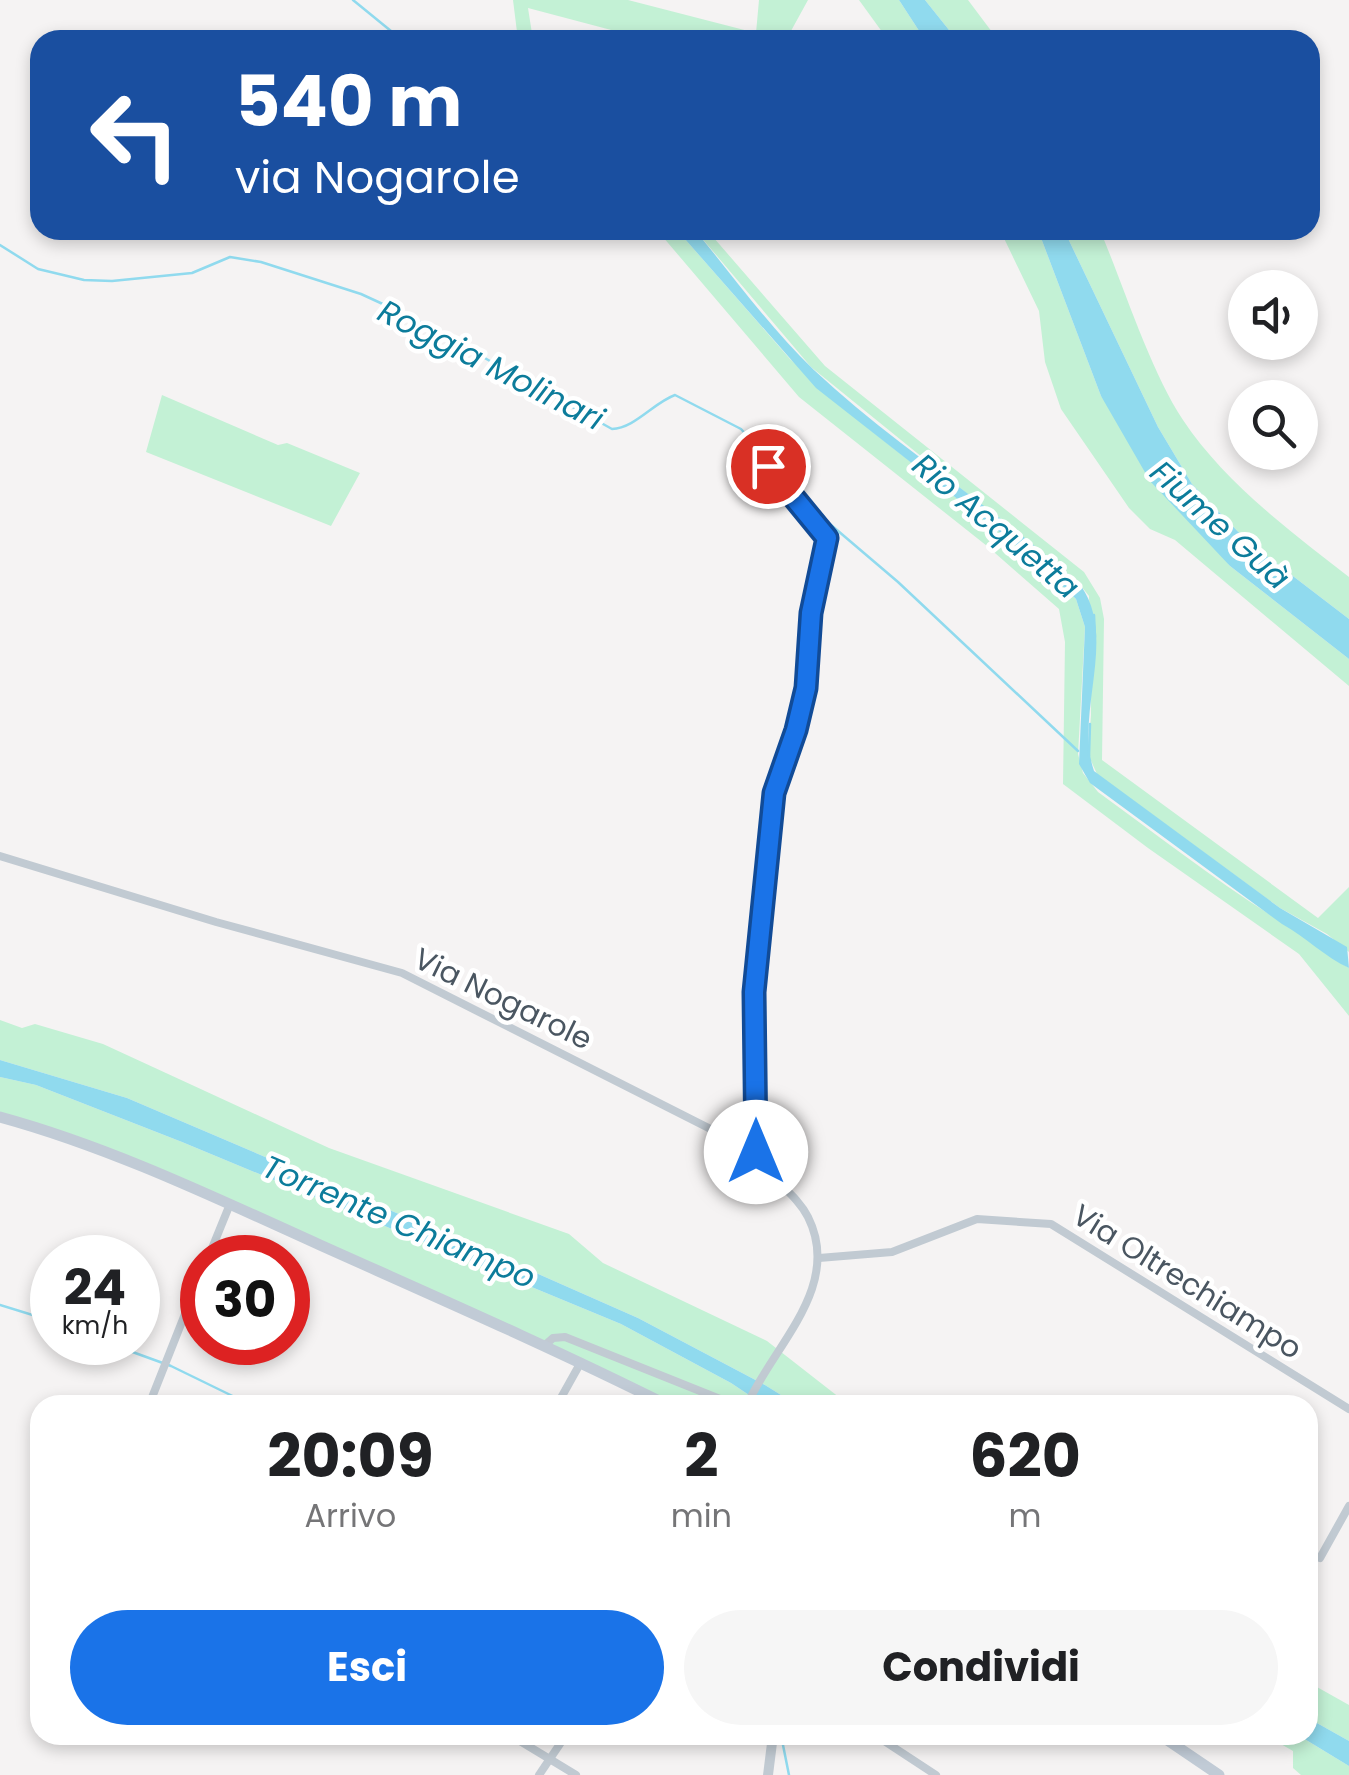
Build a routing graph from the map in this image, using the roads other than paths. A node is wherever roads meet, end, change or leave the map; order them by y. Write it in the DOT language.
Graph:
graph roads {
  1 [pos="754,448"];
  2 [pos="0,856"];
  3 [pos="0,1117"];
  4 [pos="756,1152"];
  5 [pos="230,1204"];
  6 [pos="217,1235"];
  7 [pos="819,1258"];
  8 [pos="180,1326"];
  9 [pos="544,1346"];
  10 [pos="581,1362"];
  11 [pos="152,1395"];
  12 [pos="563,1395"];
  13 [pos="647,1395"];
  14 [pos="710,1395"];
  15 [pos="753,1395"];
  16 [pos="1349,1409"];
  17 [pos="1349,1506"];
  18 [pos="1320,1558"];
  19 [pos="527,1745"];
  20 [pos="559,1745"];
  21 [pos="772,1745"];
  22 [pos="890,1745"];
  23 [pos="1175,1745"];
  24 [pos="550,1758"];
  25 [pos="539,1775"];
  26 [pos="576,1775"];
  27 [pos="768,1775"];
  28 [pos="936,1775"];
  29 [pos="1219,1775"];
  1 -- 4 [label="street"];
  2 -- 4 [label="street, Via Nogarole"];
  3 -- 5 [label="main road"];
  4 -- 7 [label="street, Via Nogarole"];
  5 -- 6 [label="street"];
  5 -- 9 [label="main road"];
  7 -- 15 [label="street"];
  7 -- 16 [label="street, Via Oltrechiampo"];
  8 -- 11 [label="street"];
  9 -- 10 [label="main road"];
  9 -- 14 [label="street"];
  10 -- 12 [label="street"];
  10 -- 13 [label="main road"];
  17 -- 18 [label="street"];
  19 -- 24 [label="street"];
  20 -- 24 [label="street"];
  21 -- 27 [label="street"];
  22 -- 28 [label="street"];
  23 -- 29 [label="main road"];
  24 -- 25 [label="street"];
  24 -- 26 [label="street"];
}
